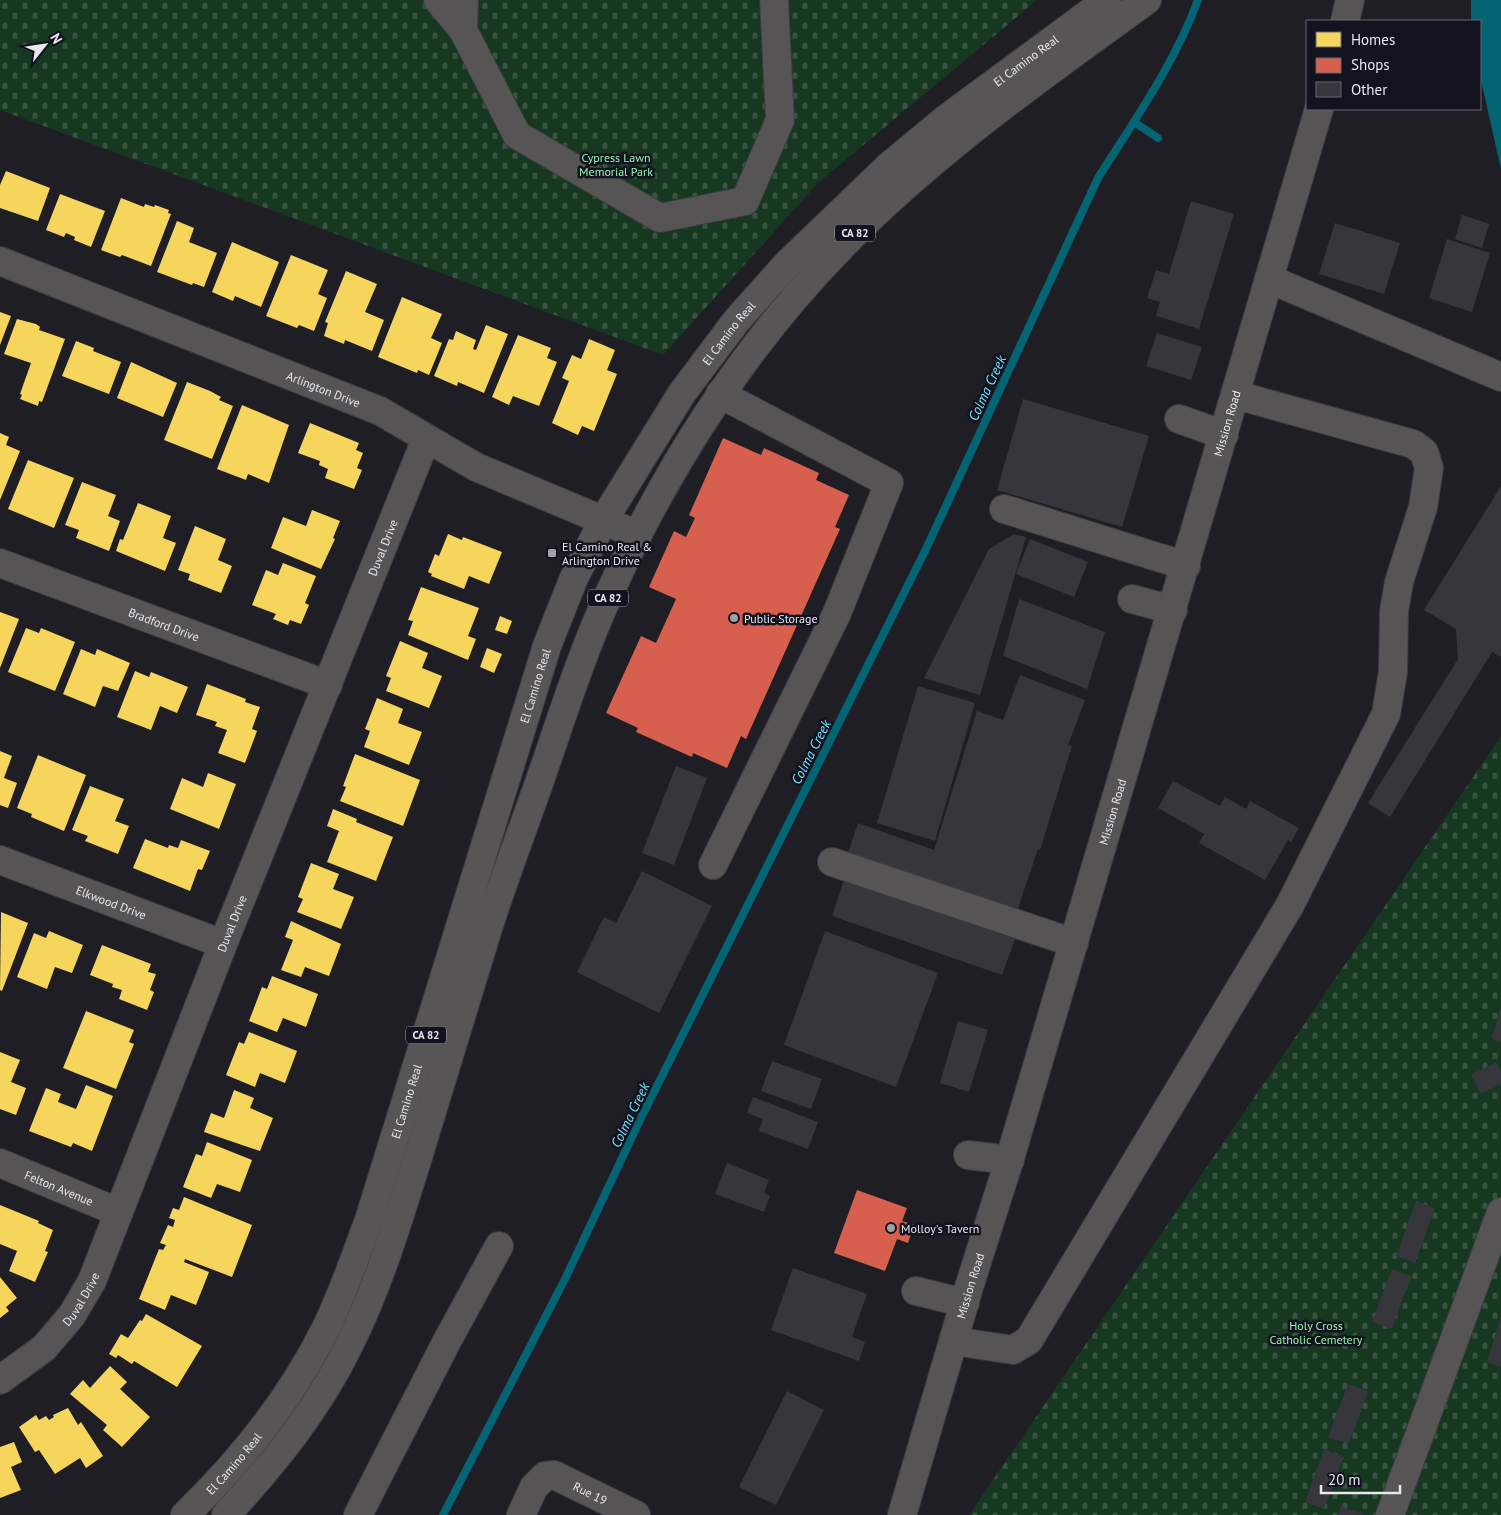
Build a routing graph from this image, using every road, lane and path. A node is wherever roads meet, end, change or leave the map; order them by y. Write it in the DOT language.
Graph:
graph roads {
  1 [pos="438,0"];
  2 [pos="464,0"];
  3 [pos="774,0"];
  4 [pos="1107,0"];
  5 [pos="1147,0"];
  6 [pos="463,30"];
  7 [pos="1319,110"];
  8 [pos="0,261"];
  9 [pos="1269,279"];
  10 [pos="1501,377"];
  11 [pos="720,394"];
  12 [pos="1236,395"];
  13 [pos="1179,419"];
  14 [pos="1224,435"];
  15 [pos="426,439"];
  16 [pos="1004,509"];
  17 [pos="603,521"];
  18 [pos="638,535"];
  19 [pos="0,563"];
  20 [pos="1186,566"];
  21 [pos="1132,599"];
  22 [pos="1173,610"];
  23 [pos="328,685"];
  24 [pos="0,860"];
  25 [pos="832,862"];
  26 [pos="713,865"];
  27 [pos="1074,943"];
  28 [pos="223,944"];
  29 [pos="968,1155"];
  30 [pos="1010,1160"];
  31 [pos="0,1164"];
  32 [pos="118,1212"];
  33 [pos="1501,1212"];
  34 [pos="499,1246"];
  35 [pos="916,1291"];
  36 [pos="965,1303"];
  37 [pos="954,1341"];
  38 [pos="0,1380"];
  39 [pos="184,1515"];
  40 [pos="226,1515"];
  41 [pos="358,1515"];
  42 [pos="520,1515"];
  43 [pos="636,1515"];
  44 [pos="902,1515"];
  45 [pos="1390,1515"];
  1 -- 6 [label="street"];
  2 -- 6 [label="street"];
  3 -- 6 [label="street"];
  4 -- 17 [label="main road, El Camino Real / CA 82"];
  5 -- 11 [label="main road, El Camino Real / CA 82"];
  7 -- 9 [label="street, Mission Road"];
  8 -- 15 [label="street, Arlington Drive"];
  9 -- 10 [label="street"];
  9 -- 12 [label="street, Mission Road"];
  11 -- 18 [label="main road, El Camino Real / CA 82"];
  11 -- 26 [label="street"];
  12 -- 14 [label="street, Mission Road"];
  12 -- 37 [label="street"];
  13 -- 14 [label="street"];
  14 -- 20 [label="street, Mission Road"];
  15 -- 17 [label="street, Arlington Drive"];
  15 -- 23 [label="street, Duval Drive"];
  16 -- 20 [label="street"];
  17 -- 18 [label="street, Arlington Drive"];
  17 -- 39 [label="main road, El Camino Real / CA 82"];
  18 -- 40 [label="main road, El Camino Real / CA 82"];
  19 -- 23 [label="street, Bradford Drive"];
  20 -- 22 [label="street, Mission Road"];
  21 -- 22 [label="street"];
  22 -- 27 [label="street, Mission Road"];
  23 -- 28 [label="street, Duval Drive"];
  24 -- 28 [label="street, Elkwood Drive"];
  25 -- 27 [label="street"];
  27 -- 30 [label="street, Mission Road"];
  28 -- 32 [label="street, Duval Drive"];
  29 -- 30 [label="street"];
  30 -- 36 [label="street, Mission Road"];
  31 -- 32 [label="street, Felton Avenue"];
  32 -- 38 [label="street, Duval Drive"];
  33 -- 45 [label="street"];
  34 -- 41 [label="street"];
  35 -- 36 [label="street"];
  36 -- 37 [label="street, Mission Road"];
  37 -- 44 [label="street, Mission Road"];
  42 -- 43 [label="street, Rue 19"];
}
